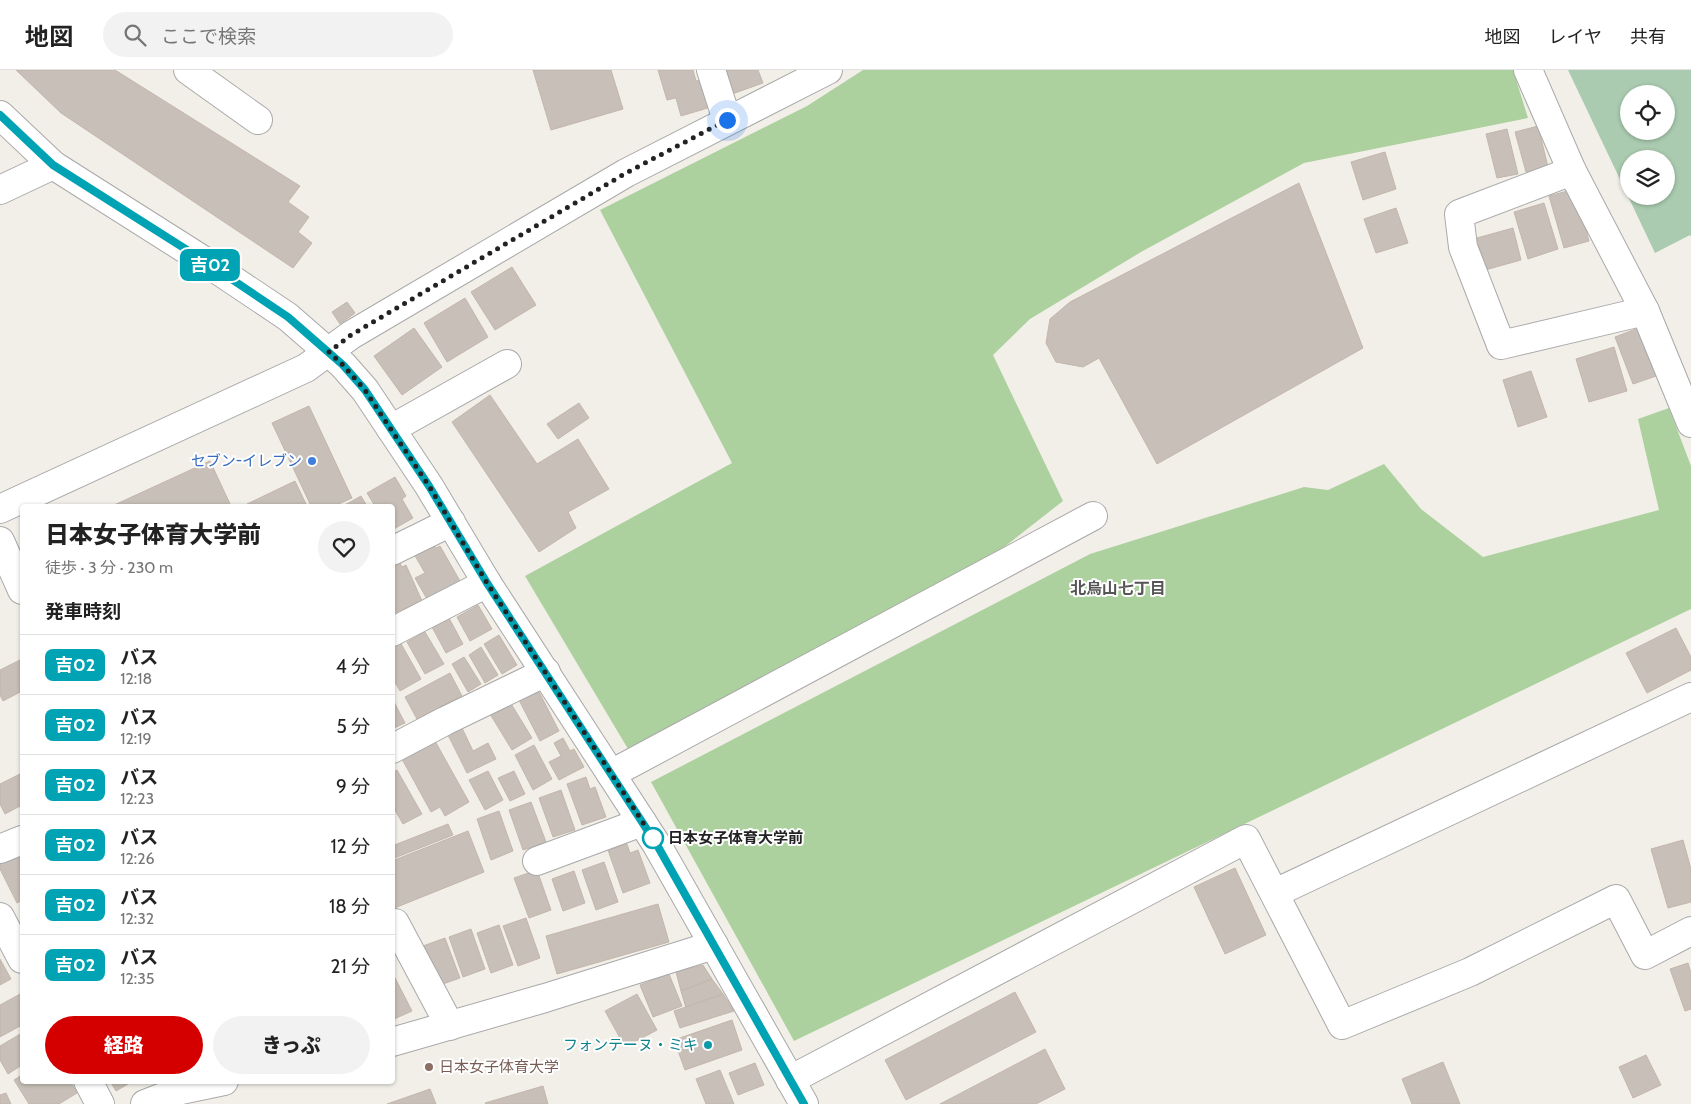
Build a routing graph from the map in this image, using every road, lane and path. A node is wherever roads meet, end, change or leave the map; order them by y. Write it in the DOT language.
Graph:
graph roads {
  1 [pos="188,70"];
  2 [pos="711,70"];
  3 [pos="1528,70"];
  4 [pos="822,72"];
  5 [pos="0,115"];
  6 [pos="258,120"];
  7 [pos="727,120"];
  8 [pos="53,165"];
  9 [pos="1572,171"];
  10 [pos="0,190"];
  11 [pos="1645,311"];
  12 [pos="329,352"];
  13 [pos="508,364"];
  14 [pos="1691,423"];
  15 [pos="391,429"];
  16 [pos="0,509"];
  17 [pos="1093,516"];
  18 [pos="451,522"];
  19 [pos="0,541"];
  20 [pos="395,550"];
  21 [pos="487,583"];
  22 [pos="20,586"];
  23 [pos="395,630"];
  24 [pos="546,672"];
  25 [pos="1691,697"];
  26 [pos="395,748"];
  27 [pos="611,774"];
  28 [pos="642,822"];
  29 [pos="20,841"];
  30 [pos="0,849"];
  31 [pos="537,861"];
  32 [pos="1275,893"];
  33 [pos="0,917"];
  34 [pos="395,922"];
  35 [pos="1691,932"];
  36 [pos="714,945"];
  37 [pos="20,955"];
  38 [pos="450,1026"];
  39 [pos="395,1041"];
  40 [pos="790,1080"];
  41 [pos="90,1084"];
  42 [pos="210,1084"];
  43 [pos="100,1104"];
  44 [pos="145,1104"];
  45 [pos="804,1104"];
  1 -- 6 [label="street"];
  2 -- 7 [label="street"];
  3 -- 9 [label="street"];
  4 -- 7 [label="street"];
  5 -- 8 [label="street"];
  7 -- 12 [label="street"];
  8 -- 10 [label="street"];
  8 -- 12 [label="street"];
  9 -- 11 [label="street"];
  9 -- 11 [label="street"];
  11 -- 14 [label="street"];
  12 -- 15 [label="street"];
  12 -- 16 [label="street"];
  13 -- 15 [label="street"];
  15 -- 18 [label="street"];
  17 -- 27 [label="street"];
  18 -- 20 [label="street"];
  18 -- 21 [label="street"];
  19 -- 22 [label="street"];
  21 -- 23 [label="street"];
  21 -- 24 [label="street"];
  24 -- 26 [label="street"];
  24 -- 27 [label="street"];
  25 -- 32 [label="street"];
  27 -- 28 [label="street"];
  28 -- 31 [label="street"];
  28 -- 36 [label="street"];
  29 -- 30 [label="street"];
  32 -- 35 [label="street"];
  32 -- 40 [label="street"];
  33 -- 37 [label="street"];
  34 -- 38 [label="street"];
  36 -- 38 [label="street"];
  36 -- 40 [label="street"];
  38 -- 39 [label="street"];
  40 -- 45 [label="street"];
  41 -- 43 [label="street"];
  42 -- 44 [label="street"];
}
